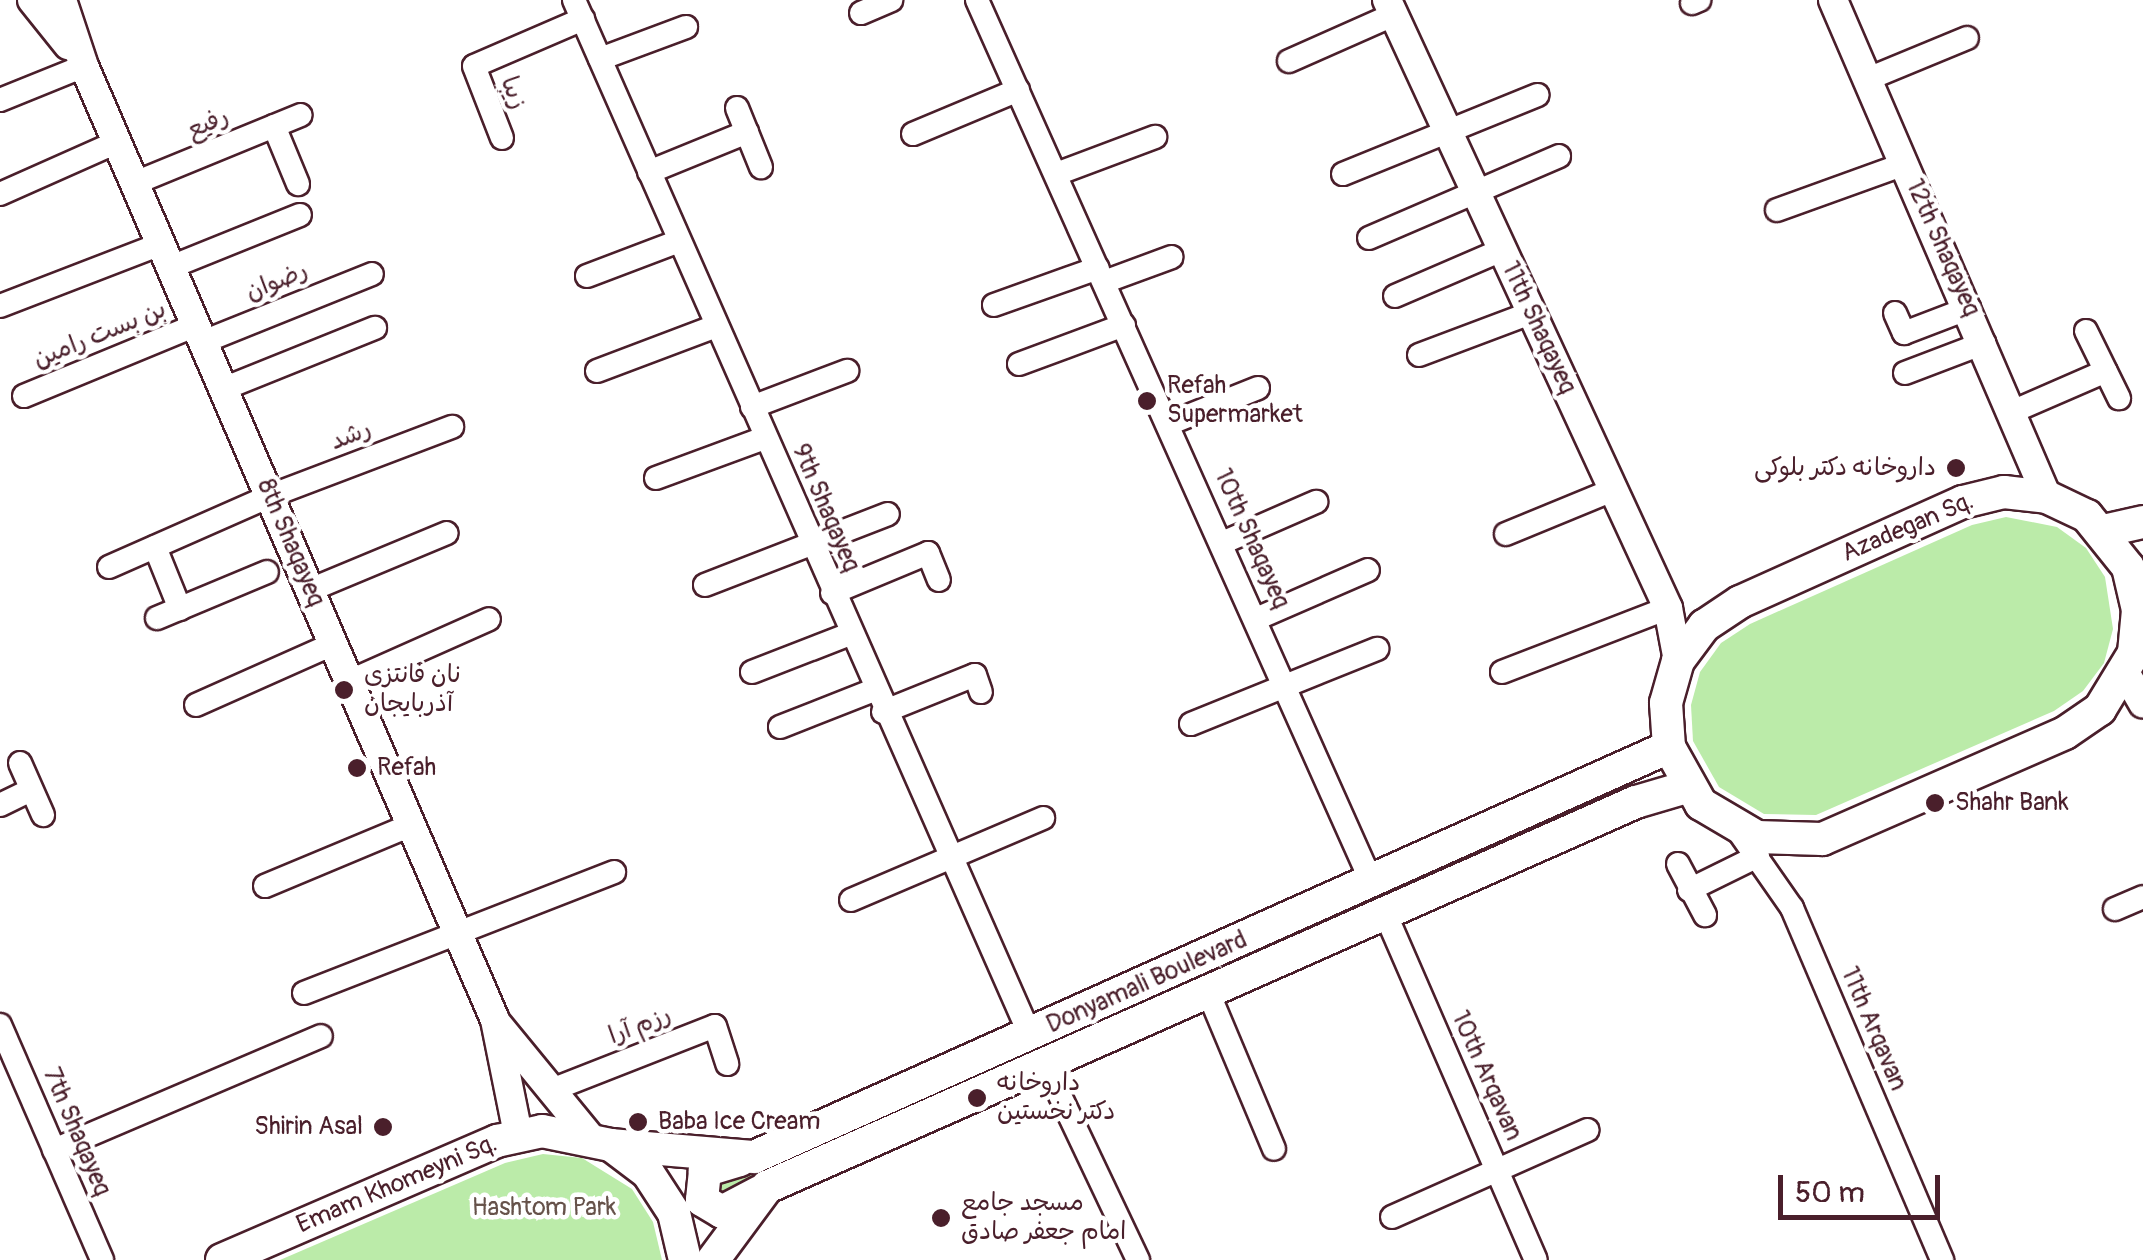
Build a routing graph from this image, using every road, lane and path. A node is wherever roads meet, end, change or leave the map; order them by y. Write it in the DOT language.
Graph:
graph roads {
  1 [pos="32,0"];
  2 [pos="62,0"];
  3 [pos="892,0"];
  4 [pos="977,0"];
  5 [pos="1833,0"];
  6 [pos="1390,8"];
  7 [pos="579,10"];
  8 [pos="861,13"];
  9 [pos="686,27"];
  10 [pos="1967,38"];
  11 [pos="600,59"];
  12 [pos="1289,61"];
  13 [pos="84,66"];
  14 [pos="1868,79"];
  15 [pos="1018,90"];
  16 [pos="1538,95"];
  17 [pos="0,100"];
  18 [pos="738,108"];
  19 [pos="302,115"];
  20 [pos="274,126"];
  21 [pos="1447,131"];
  22 [pos="747,132"];
  23 [pos="914,134"];
  24 [pos="1155,137"];
  25 [pos="502,138"];
  26 [pos="117,142"];
  27 [pos="1559,156"];
  28 [pos="1905,164"];
  29 [pos="761,167"];
  30 [pos="649,172"];
  31 [pos="1056,174"];
  32 [pos="1342,174"];
  33 [pos="134,183"];
  34 [pos="298,184"];
  35 [pos="0,194"];
  36 [pos="1476,194"];
  37 [pos="1777,210"];
  38 [pos="300,215"];
  39 [pos="1369,238"];
  40 [pos="679,241"];
  41 [pos="1502,250"];
  42 [pos="166,255"];
  43 [pos="1172,257"];
  44 [pos="372,274"];
  45 [pos="1101,275"];
  46 [pos="586,276"];
  47 [pos="1395,296"];
  48 [pos="994,305"];
  49 [pos="0,306"];
  50 [pos="1969,308"];
  51 [pos="1531,313"];
  52 [pos="1895,313"];
  53 [pos="1124,324"];
  54 [pos="716,326"];
  55 [pos="375,328"];
  56 [pos="2086,331"];
  57 [pos="200,334"];
  58 [pos="1984,343"];
  59 [pos="1419,354"];
  60 [pos="1019,364"];
  61 [pos="597,371"];
  62 [pos="847,372"];
  63 [pos="2106,372"];
  64 [pos="1905,373"];
  65 [pos="1258,388"];
  66 [pos="224,389"];
  67 [pos="24,396"];
  68 [pos="2119,398"];
  69 [pos="752,407"];
  70 [pos="2014,410"];
  71 [pos="1168,424"];
  72 [pos="452,427"];
  73 [pos="765,438"];
  74 [pos="656,478"];
  75 [pos="1613,490"];
  76 [pos="270,496"];
  77 [pos="2048,497"];
  78 [pos="1316,502"];
  79 [pos="888,514"];
  80 [pos="2143,522"];
  81 [pos="2104,530"];
  82 [pos="447,533"];
  83 [pos="1506,534"];
  84 [pos="1222,542"];
  85 [pos="810,543"];
  86 [pos="154,547"];
  87 [pos="108,567"];
  88 [pos="1368,570"];
  89 [pos="267,572"];
  90 [pos="938,580"];
  91 [pos="705,585"];
  92 [pos="310,590"];
  93 [pos="832,592"];
  94 [pos="1668,608"];
  95 [pos="180,609"];
  96 [pos="156,618"];
  97 [pos="489,619"];
  98 [pos="1256,619"];
  99 [pos="2140,626"];
  100 [pos="850,634"];
  101 [pos="333,644"];
  102 [pos="1377,649"];
  103 [pos="1678,661"];
  104 [pos="752,672"];
  105 [pos="1502,672"];
  106 [pos="2126,674"];
  107 [pos="350,681"];
  108 [pos="1287,686"];
  109 [pos="981,692"];
  110 [pos="878,701"];
  111 [pos="2143,703"];
  112 [pos="196,706"];
  113 [pos="1190,724"];
  114 [pos="780,727"];
  115 [pos="1670,746"];
  116 [pos="20,763"];
  117 [pos="1688,787"];
  118 [pos="31,790"];
  119 [pos="0,805"];
  120 [pos="43,815"];
  121 [pos="1043,818"];
  122 [pos="412,825"];
  123 [pos="1736,830"];
  124 [pos="1758,856"];
  125 [pos="947,859"];
  126 [pos="1678,864"];
  127 [pos="614,872"];
  128 [pos="266,886"];
  129 [pos="1689,890"];
  130 [pos="2143,897"];
  131 [pos="1379,898"];
  132 [pos="851,900"];
  133 [pos="2115,909"];
  134 [pos="1705,915"];
  135 [pos="458,932"];
  136 [pos="1208,992"];
  137 [pos="304,993"];
  138 [pos="496,1020"];
  139 [pos="0,1025"];
  140 [pos="321,1036"];
  141 [pos="1038,1050"];
  142 [pos="6,1058"];
  143 [pos="727,1064"];
  144 [pos="549,1091"];
  145 [pos="1587,1130"];
  146 [pos="518,1134"];
  147 [pos="600,1141"];
  148 [pos="1274,1149"];
  149 [pos="54,1150"];
  150 [pos="1497,1170"];
  151 [pos="760,1172"];
  152 [pos="1392,1216"];
  153 [pos="1534,1255"];
  154 [pos="102,1260"];
  155 [pos="222,1260"];
  156 [pos="685,1260"];
  157 [pos="713,1260"];
  158 [pos="1138,1260"];
  159 [pos="1508,1260"];
  160 [pos="1942,1260"];
  1 -- 13 [label="street, 8th Shaqayeq"];
  2 -- 13 [label="street, 8th Shaqayeq"];
  3 -- 8 [label="street"];
  4 -- 15 [label="street, 10th Shaqayeq"];
  5 -- 14 [label="street, 12th Shaqayeq"];
  6 -- 12 [label="street"];
  6 -- 21 [label="street, 11th Shaqayeq"];
  7 -- 11 [label="street, 9th Shaqayeq"];
  7 -- 25 [label="street, زیبا"];
  9 -- 11 [label="street"];
  10 -- 14 [label="street"];
  11 -- 30 [label="street, 9th Shaqayeq"];
  13 -- 17 [label="street"];
  13 -- 26 [label="street, 8th Shaqayeq"];
  14 -- 28 [label="street, 12th Shaqayeq"];
  15 -- 23 [label="street"];
  15 -- 31 [label="street, 10th Shaqayeq"];
  16 -- 21 [label="street"];
  18 -- 22 [label="street"];
  19 -- 20 [label="street, رفیع"];
  20 -- 33 [label="street, رفیع"];
  20 -- 34 [label="street"];
  21 -- 32 [label="street"];
  21 -- 36 [label="street, 11th Shaqayeq"];
  22 -- 29 [label="street"];
  22 -- 30 [label="street"];
  24 -- 31 [label="street"];
  26 -- 33 [label="street, 8th Shaqayeq"];
  26 -- 35 [label="street"];
  27 -- 36 [label="street"];
  28 -- 37 [label="street"];
  28 -- 50 [label="street, 12th Shaqayeq"];
  30 -- 40 [label="street, 9th Shaqayeq"];
  31 -- 45 [label="street, 10th Shaqayeq"];
  33 -- 42 [label="street, 8th Shaqayeq"];
  36 -- 39 [label="street"];
  36 -- 41 [label="street, 11th Shaqayeq"];
  38 -- 42 [label="street"];
  40 -- 46 [label="street"];
  40 -- 54 [label="street, 9th Shaqayeq"];
  41 -- 47 [label="street"];
  41 -- 51 [label="street, 11th Shaqayeq"];
  42 -- 49 [label="street"];
  42 -- 57 [label="street, 8th Shaqayeq"];
  43 -- 45 [label="street"];
  44 -- 57 [label="street, رضوان"];
  45 -- 48 [label="street"];
  45 -- 53 [label="street, 10th Shaqayeq"];
  50 -- 52 [label="street"];
  50 -- 58 [label="street, 12th Shaqayeq"];
  51 -- 59 [label="street"];
  51 -- 75 [label="street, 11th Shaqayeq"];
  53 -- 60 [label="street"];
  53 -- 71 [label="street, 10th Shaqayeq"];
  54 -- 61 [label="street"];
  54 -- 69 [label="street, 9th Shaqayeq"];
  55 -- 66 [label="street"];
  56 -- 63 [label="street"];
  57 -- 66 [label="street, 8th Shaqayeq"];
  57 -- 67 [label="street, بن بست رامین"];
  58 -- 64 [label="street"];
  58 -- 70 [label="street, 12th Shaqayeq"];
  62 -- 69 [label="street"];
  63 -- 68 [label="street"];
  63 -- 70 [label="street"];
  65 -- 71 [label="street"];
  66 -- 76 [label="street, 8th Shaqayeq"];
  69 -- 73 [label="street, 9th Shaqayeq"];
  70 -- 77 [label="street, 12th Shaqayeq"];
  71 -- 84 [label="street, 10th Shaqayeq"];
  72 -- 76 [label="street, رشد"];
  73 -- 74 [label="street"];
  73 -- 85 [label="street, 9th Shaqayeq"];
  75 -- 83 [label="street"];
  75 -- 94 [label="street, 11th Shaqayeq"];
  76 -- 86 [label="street, رشد"];
  76 -- 92 [label="street, 8th Shaqayeq"];
  77 -- 81 [label="main road, Azadegan Sq."];
  77 -- 103 [label="main road, Azadegan Sq."];
  78 -- 84 [label="street"];
  79 -- 85 [label="street"];
  80 -- 81 [label="main road"];
  81 -- 99 [label="main road, Azadegan Sq."];
  82 -- 92 [label="street"];
  84 -- 98 [label="street, 10th Shaqayeq"];
  85 -- 91 [label="street"];
  85 -- 93 [label="street, 9th Shaqayeq"];
  86 -- 87 [label="street, رشد"];
  86 -- 95 [label="street"];
  88 -- 98 [label="street"];
  89 -- 95 [label="street"];
  90 -- 93 [label="street"];
  92 -- 101 [label="street, 8th Shaqayeq"];
  93 -- 100 [label="street, 9th Shaqayeq"];
  94 -- 103 [label="street, 11th Shaqayeq"];
  94 -- 105 [label="street"];
  95 -- 96 [label="street"];
  97 -- 107 [label="street"];
  98 -- 108 [label="street, 10th Shaqayeq"];
  99 -- 106 [label="main road, Azadegan Sq."];
  100 -- 104 [label="street"];
  100 -- 110 [label="street, 9th Shaqayeq"];
  101 -- 107 [label="street, 8th Shaqayeq"];
  101 -- 112 [label="street"];
  102 -- 108 [label="street"];
  103 -- 115 [label="main road, Azadegan Sq."];
  106 -- 111 [label="street"];
  106 -- 123 [label="main road, Azadegan Sq."];
  107 -- 122 [label="street, 8th Shaqayeq"];
  108 -- 113 [label="street"];
  108 -- 131 [label="street, 10th Shaqayeq"];
  109 -- 110 [label="street"];
  110 -- 114 [label="street"];
  110 -- 125 [label="street, 9th Shaqayeq"];
  115 -- 117 [label="main road, Azadegan Sq."];
  115 -- 131 [label="main road, Donyamali Boulevard"];
  116 -- 118 [label="street"];
  117 -- 123 [label="main road, Azadegan Sq."];
  117 -- 131 [label="main road, Donyamali Boulevard"];
  118 -- 119 [label="street"];
  118 -- 120 [label="street"];
  121 -- 125 [label="street"];
  122 -- 128 [label="street"];
  122 -- 135 [label="street, 8th Shaqayeq"];
  123 -- 124 [label="street, 11th Arqavan"];
  124 -- 129 [label="street"];
  124 -- 160 [label="street, 11th Arqavan"];
  125 -- 132 [label="street"];
  125 -- 141 [label="street, 9th Shaqayeq"];
  126 -- 129 [label="street"];
  127 -- 135 [label="street"];
  129 -- 134 [label="street"];
  130 -- 133 [label="street"];
  131 -- 136 [label="main road, Donyamali Boulevard"];
  131 -- 141 [label="main road, Donyamali Boulevard"];
  131 -- 150 [label="street, 10th Arqavan"];
  135 -- 137 [label="street"];
  135 -- 138 [label="street, 8th Shaqayeq"];
  136 -- 141 [label="main road, Donyamali Boulevard"];
  136 -- 148 [label="street"];
  138 -- 144 [label="street, 8th Shaqayeq"];
  138 -- 146 [label="street, 8th Shaqayeq"];
  139 -- 142 [label="street, 7th Shaqayeq"];
  140 -- 149 [label="street"];
  141 -- 151 [label="main road, Donyamali Boulevard"];
  141 -- 158 [label="street, 9th Shaqayeq"];
  142 -- 149 [label="street, 7th Shaqayeq"];
  143 -- 144 [label="street, رزم آرا"];
  144 -- 147 [label="street, 8th Shaqayeq"];
  145 -- 150 [label="street"];
  146 -- 147 [label="main road, Emam Khomeyni Sq."];
  146 -- 155 [label="main road, Emam Khomeyni Sq."];
  147 -- 151 [label="main road, Donyamali Boulevard"];
  147 -- 156 [label="main road"];
  149 -- 154 [label="street, 7th Shaqayeq"];
  150 -- 152 [label="street"];
  150 -- 153 [label="street, 10th Arqavan"];
  151 -- 157 [label="main road, Donyamali Boulevard"];
  153 -- 159 [label="street"];
}
